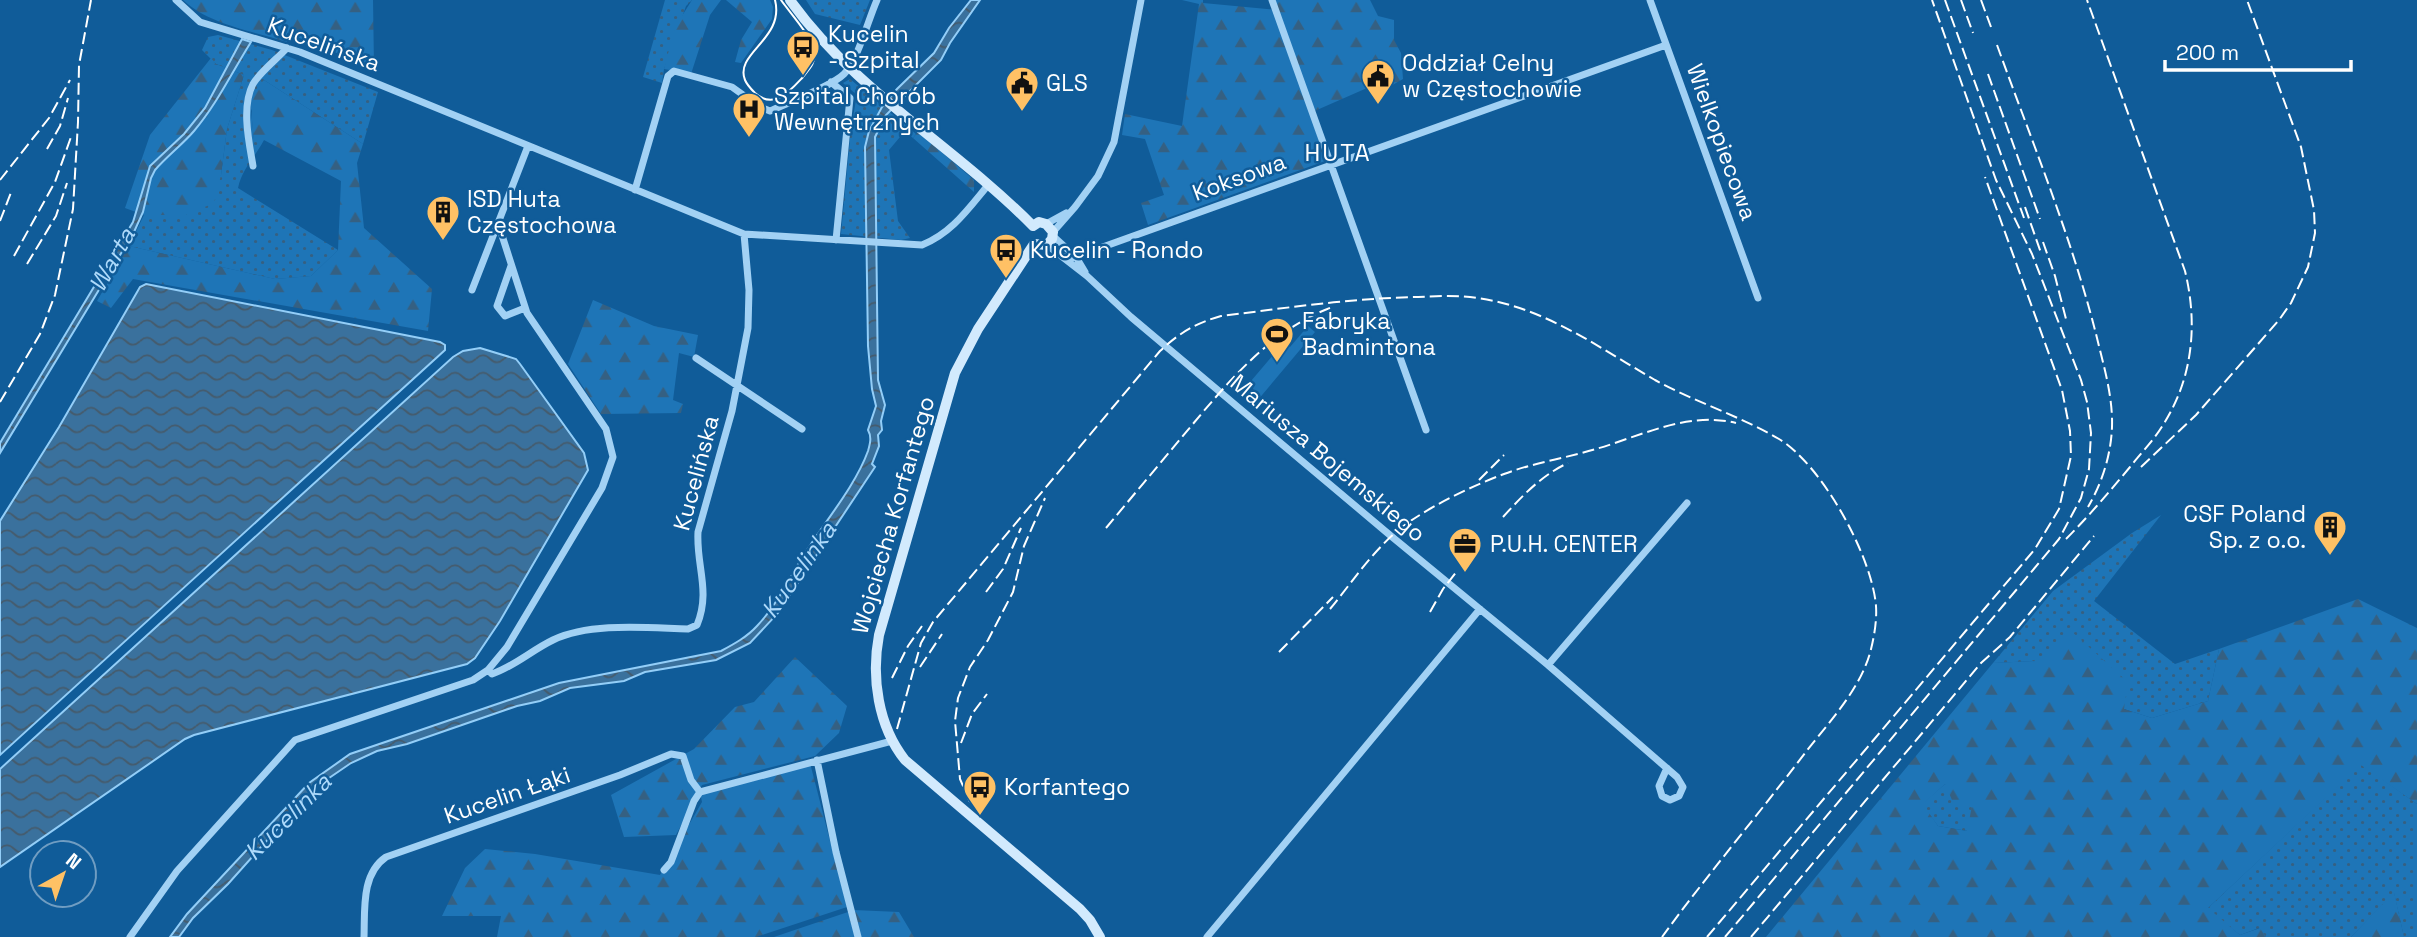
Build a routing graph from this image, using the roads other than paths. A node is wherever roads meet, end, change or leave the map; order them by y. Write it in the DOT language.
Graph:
graph roads {
  1 [pos="176,0"];
  2 [pos="790,0"];
  3 [pos="877,0"];
  4 [pos="1141,0"];
  5 [pos="1272,0"];
  6 [pos="1650,0"];
  7 [pos="1666,45"];
  8 [pos="287,48"];
  9 [pos="848,67"];
  10 [pos="831,82"];
  11 [pos="528,146"];
  12 [pos="1331,164"];
  13 [pos="253,166"];
  14 [pos="989,184"];
  15 [pos="635,190"];
  16 [pos="498,223"];
  17 [pos="1032,226"];
  18 [pos="744,234"];
  19 [pos="1050,234"];
  20 [pos="836,240"];
  21 [pos="1034,244"];
  22 [pos="1062,257"];
  23 [pos="1076,257"];
  24 [pos="511,266"];
  25 [pos="1087,276"];
  26 [pos="472,289"];
  27 [pos="1758,298"];
  28 [pos="525,308"];
  29 [pos="696,358"];
  30 [pos="737,385"];
  31 [pos="802,429"];
  32 [pos="1426,430"];
  33 [pos="1687,503"];
  34 [pos="1480,609"];
  35 [pos="1548,665"];
  36 [pos="488,670"];
  37 [pos="892,741"];
  38 [pos="817,760"];
  39 [pos="1667,768"];
  40 [pos="700,792"];
  41 [pos="664,870"];
  42 [pos="130,937"];
  43 [pos="364,937"];
  44 [pos="858,937"];
  45 [pos="1100,937"];
  46 [pos="1207,937"];
  1 -- 8 [label="street, Kucelińska"];
  2 -- 9 [label="street"];
  3 -- 9 [label="street"];
  4 -- 19 [label="street"];
  5 -- 12 [label="street"];
  6 -- 7 [label="street, Wielkopiecowa"];
  7 -- 12 [label="street, Koksowa"];
  7 -- 27 [label="street, Wielkopiecowa"];
  8 -- 11 [label="street, Kucelińska"];
  8 -- 13 [label="street"];
  9 -- 10 [label="street"];
  9 -- 14 [label="street"];
  10 -- 15 [label="street"];
  10 -- 20 [label="street"];
  11 -- 15 [label="street, Kucelińska"];
  11 -- 16 [label="street"];
  12 -- 23 [label="street, Koksowa"];
  12 -- 32 [label="street"];
  14 -- 17 [label="street"];
  14 -- 20 [label="street, Kucelińska"];
  15 -- 18 [label="street, Kucelińska"];
  16 -- 24 [label="street"];
  16 -- 26 [label="street"];
  17 -- 19 [label="street"];
  17 -- 21 [label="street"];
  18 -- 20 [label="street, Kucelińska"];
  18 -- 30 [label="street, Kucelińska"];
  19 -- 21 [label="street"];
  19 -- 22 [label="street, Mariusza Bojemskiego"];
  19 -- 23 [label="street, Mariusza Bojemskiego"];
  21 -- 37 [label="street, Wojciecha Korfantego"];
  22 -- 23 [label="street, Koksowa"];
  22 -- 25 [label="street, Mariusza Bojemskiego"];
  23 -- 25 [label="street, Mariusza Bojemskiego"];
  24 -- 28 [label="street"];
  24 -- 28 [label="street"];
  25 -- 34 [label="street, Mariusza Bojemskiego"];
  28 -- 36 [label="street"];
  29 -- 30 [label="street"];
  30 -- 31 [label="street"];
  30 -- 36 [label="street, Kucelińska"];
  33 -- 35 [label="street"];
  34 -- 35 [label="street, Mariusza Bojemskiego"];
  34 -- 46 [label="street"];
  35 -- 39 [label="street, Mariusza Bojemskiego"];
  36 -- 42 [label="street"];
  37 -- 38 [label="street"];
  37 -- 45 [label="street, Wojciecha Korfantego"];
  38 -- 40 [label="street"];
  38 -- 44 [label="street"];
  40 -- 41 [label="street"];
  40 -- 43 [label="street, Kucelin Łąki"];
}
